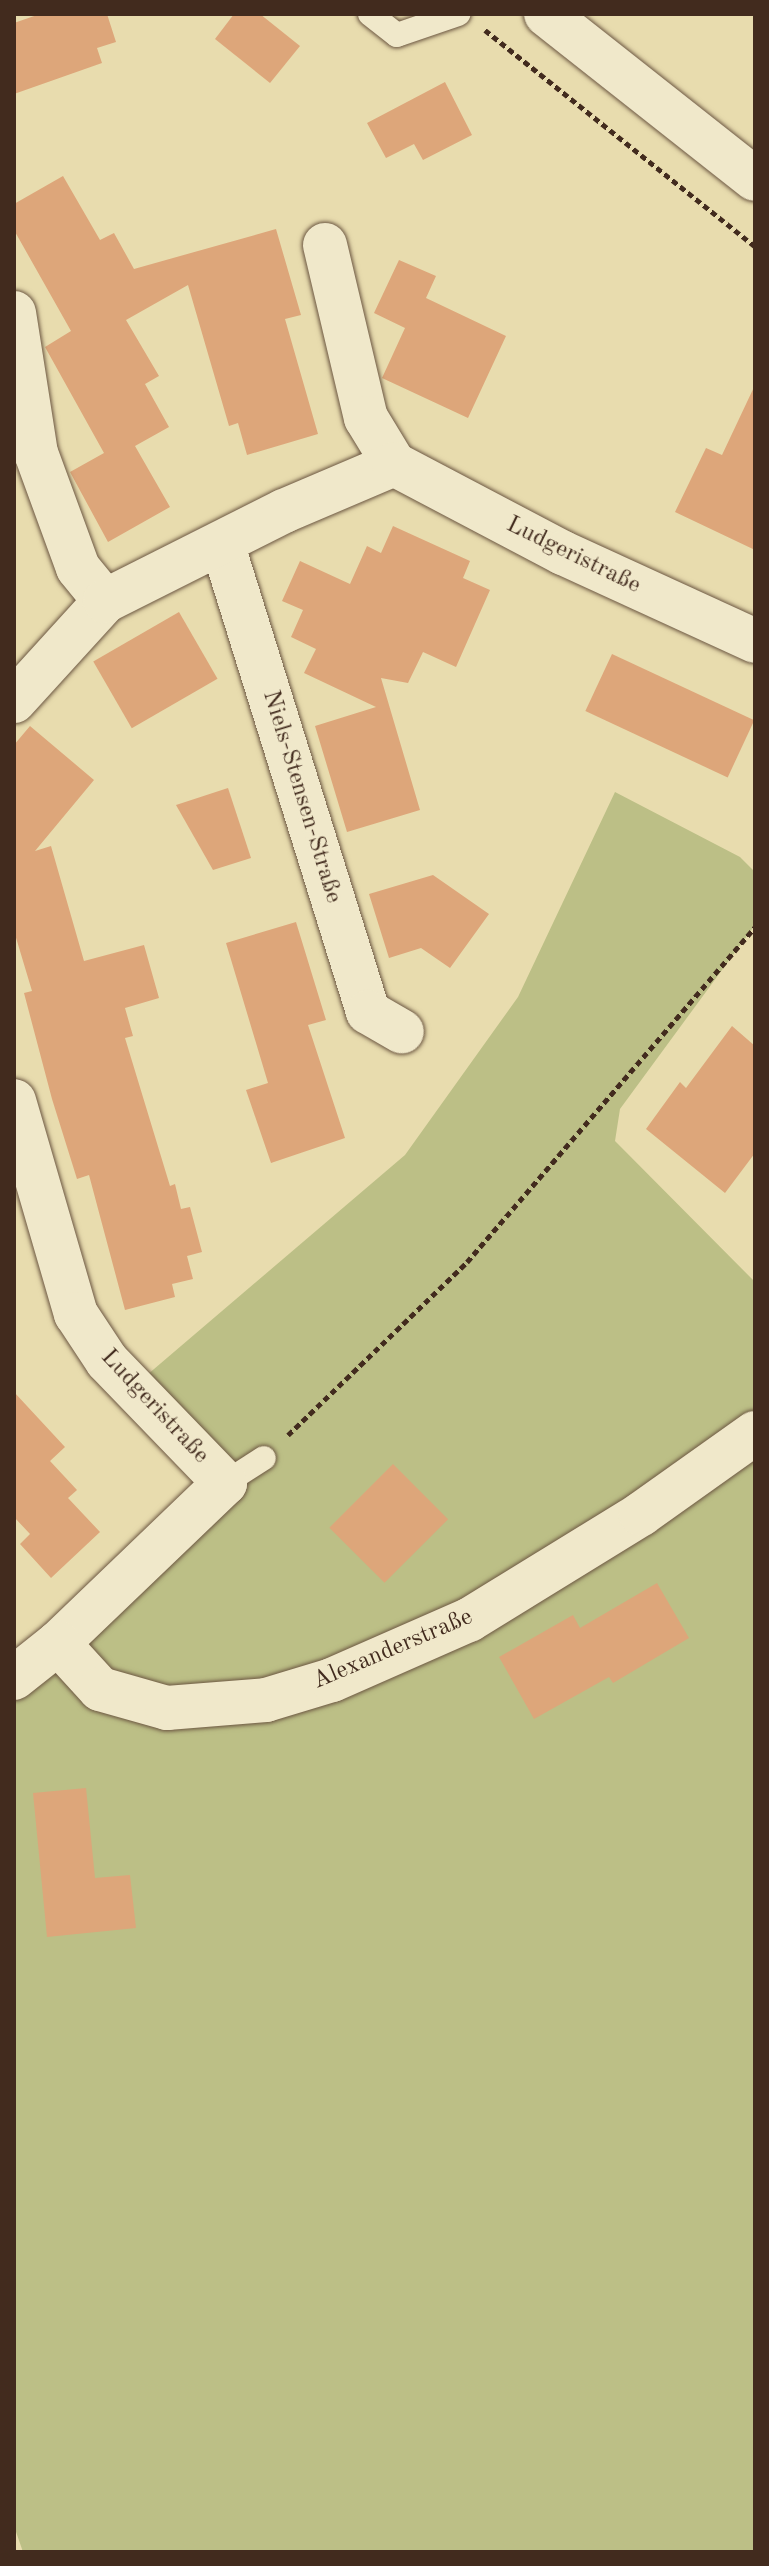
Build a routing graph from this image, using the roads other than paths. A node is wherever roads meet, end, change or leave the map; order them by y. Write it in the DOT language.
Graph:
graph roads {
  1 [pos="370,14"];
  2 [pos="546,14"];
  3 [pos="467,19"];
  4 [pos="755,179"];
  5 [pos="325,245"];
  6 [pos="14,313"];
  7 [pos="394,464"];
  8 [pos="222,543"];
  9 [pos="105,601"];
  10 [pos="755,641"];
  11 [pos="14,701"];
  12 [pos="402,1032"];
  13 [pos="14,1101"];
  14 [pos="755,1433"];
  15 [pos="264,1458"];
  16 [pos="225,1483"];
  17 [pos="58,1643"];
  18 [pos="14,1678"];
  1 -- 3 [label="lane"];
  2 -- 4 [label="street"];
  5 -- 7 [label="street"];
  6 -- 9 [label="street"];
  7 -- 8 [label="street"];
  7 -- 10 [label="street, Ludgeristraße"];
  8 -- 9 [label="street"];
  8 -- 12 [label="street, Niels-Stensen-Straße"];
  9 -- 11 [label="street"];
  13 -- 16 [label="street, Ludgeristraße"];
  14 -- 17 [label="street, Alexanderstraße"];
  15 -- 16 [label="lane, Ludgeristraße"];
  16 -- 17 [label="street, Ludgeristraße"];
  17 -- 18 [label="street"];
}
